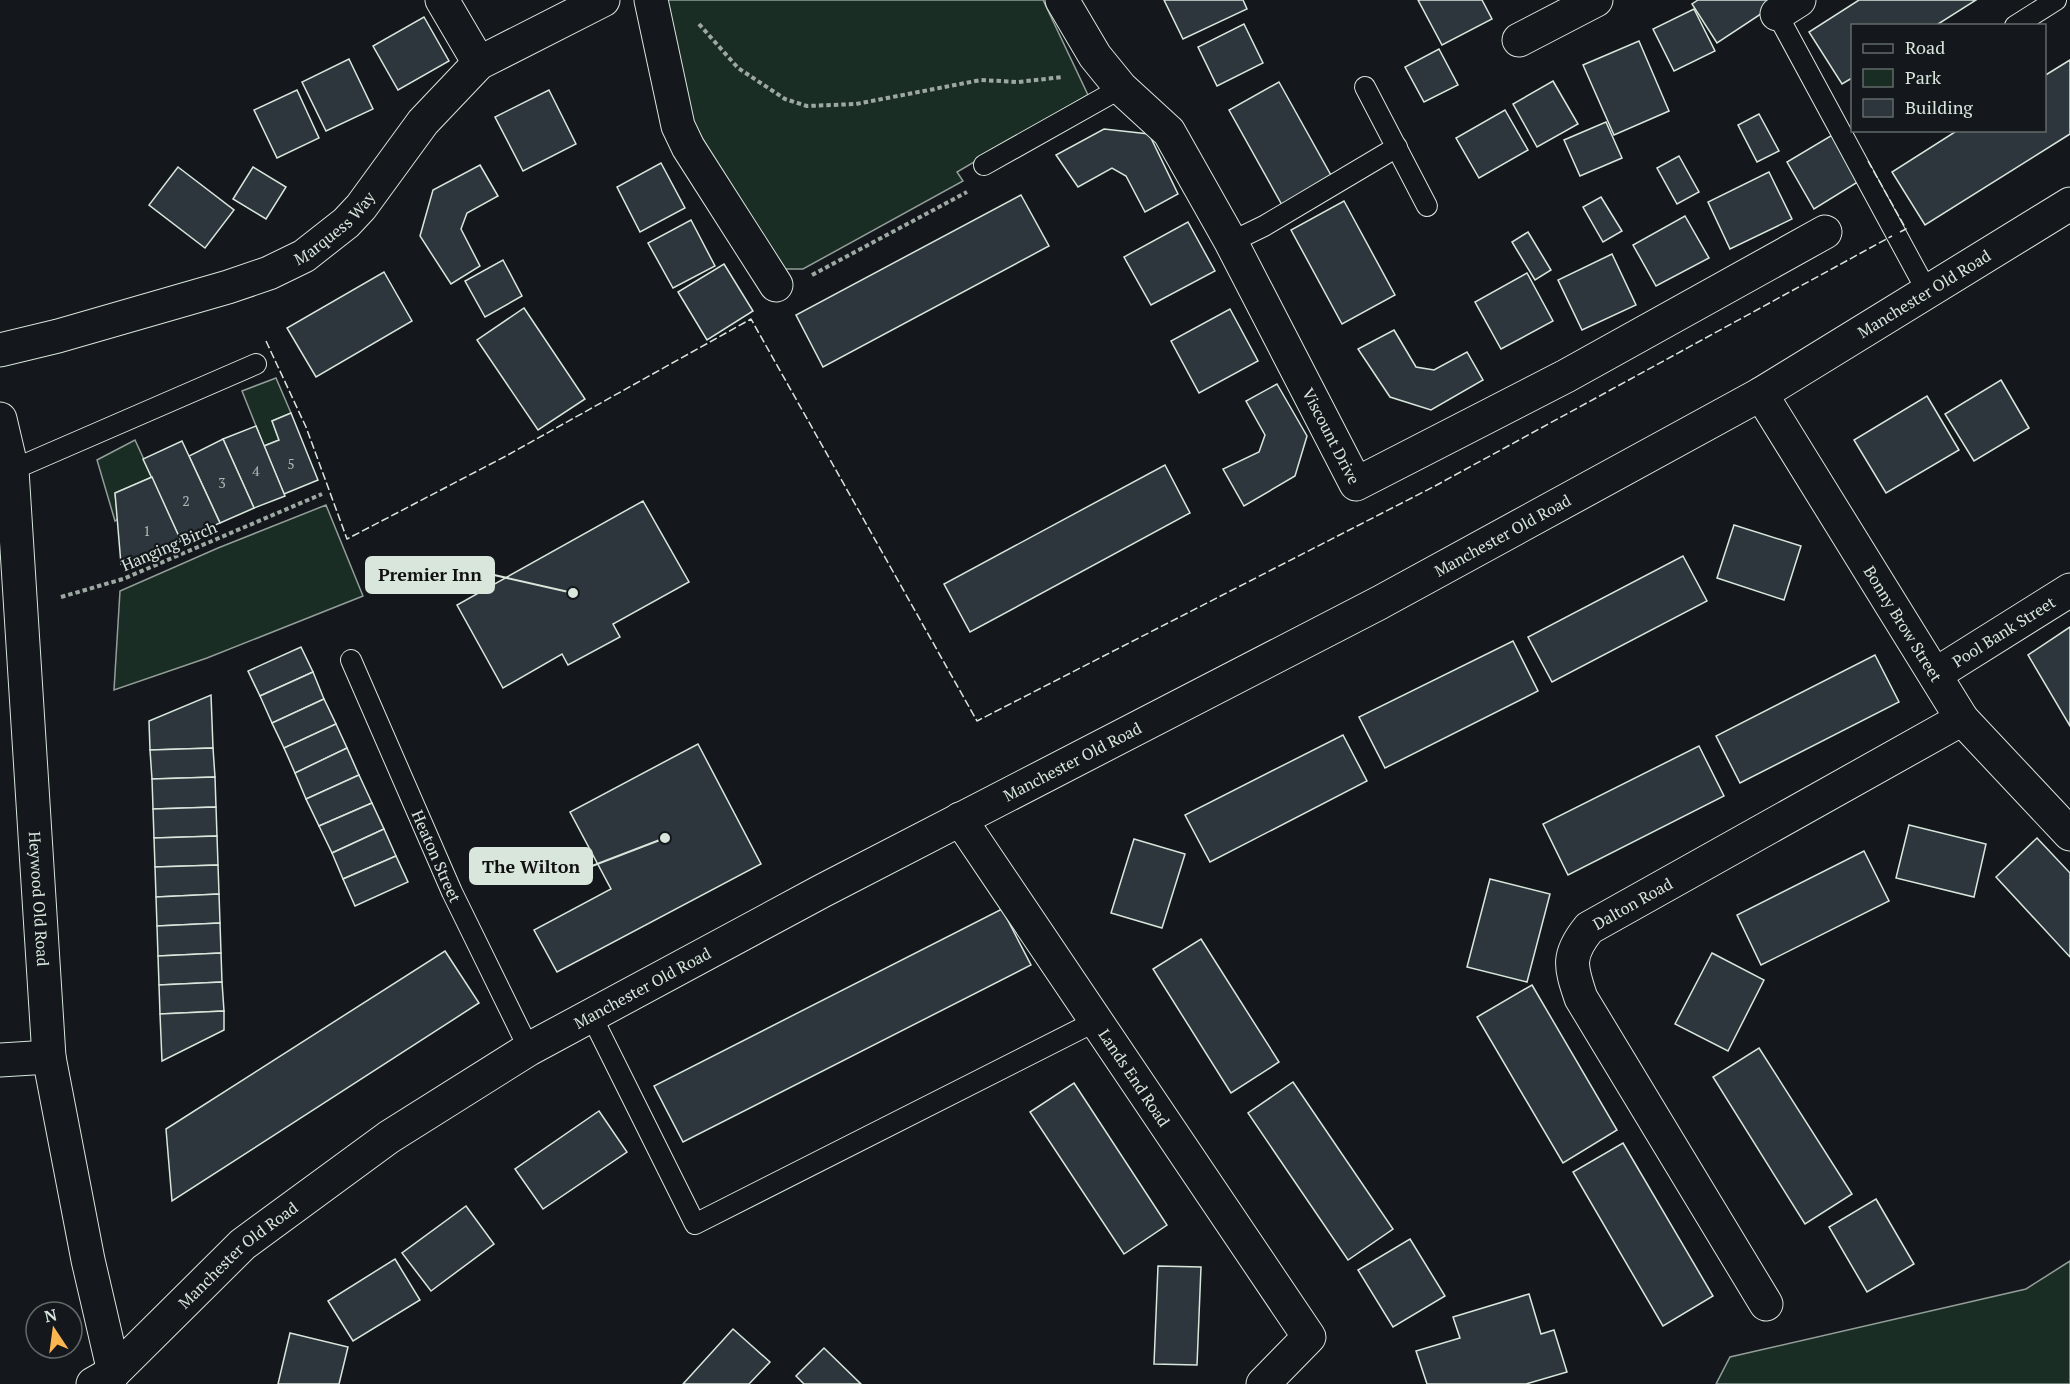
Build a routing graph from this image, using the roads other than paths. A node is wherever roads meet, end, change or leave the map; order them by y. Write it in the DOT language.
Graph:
graph roads {
  1 [pos="442,0"];
  2 [pos="603,0"];
  3 [pos="651,0"];
  4 [pos="1062,0"];
  5 [pos="1596,0"];
  6 [pos="2056,0"];
  7 [pos="1788,7"];
  8 [pos="1559,8"];
  9 [pos="2018,24"];
  10 [pos="1519,40"];
  11 [pos="478,63"];
  12 [pos="1365,87"];
  13 [pos="1121,88"];
  14 [pos="1848,132"];
  15 [pos="1396,147"];
  16 [pos="984,165"];
  17 [pos="2070,204"];
  18 [pos="1427,206"];
  19 [pos="1825,232"];
  20 [pos="1231,242"];
  21 [pos="776,285"];
  22 [pos="1928,293"];
  23 [pos="0,350"];
  24 [pos="256,364"];
  25 [pos="1761,393"];
  26 [pos="0,419"];
  27 [pos="12,470"];
  28 [pos="2070,590"];
  29 [pos="351,660"];
  30 [pos="1936,674"];
  31 [pos="1962,719"];
  32 [pos="960,819"];
  33 [pos="2070,834"];
  34 [pos="591,1015"];
  35 [pos="1096,1021"];
  36 [pos="529,1049"];
  37 [pos="49,1057"];
  38 [pos="0,1060"];
  39 [pos="1766,1304"];
  40 [pos="109,1381"];
  41 [pos="1263,1384"];
  1 -- 11 [label="street"];
  2 -- 11 [label="street, Marquess Way"];
  3 -- 21 [label="street"];
  4 -- 13 [label="street, Viscount Drive"];
  5 -- 8 [label="street"];
  6 -- 9 [label="lane"];
  7 -- 14 [label="lane"];
  8 -- 10 [label="street"];
  11 -- 23 [label="street, Marquess Way"];
  12 -- 15 [label="lane"];
  13 -- 16 [label="lane"];
  13 -- 20 [label="street, Viscount Drive"];
  14 -- 22 [label="lane"];
  15 -- 18 [label="lane"];
  15 -- 20 [label="lane"];
  17 -- 22 [label="street, Manchester Old Road"];
  19 -- 20 [label="street, Viscount Drive"];
  22 -- 25 [label="street, Manchester Old Road"];
  24 -- 27 [label="lane"];
  25 -- 30 [label="street, Bonny Brow Street"];
  25 -- 32 [label="street, Manchester Old Road"];
  26 -- 27 [label="street, Heywood Old Road"];
  27 -- 37 [label="street, Heywood Old Road"];
  28 -- 30 [label="street, Pool Bank Street"];
  29 -- 36 [label="lane, Heaton Street"];
  30 -- 31 [label="street, Bonny Brow Street"];
  31 -- 33 [label="street, Bonny Brow Street"];
  31 -- 39 [label="street, Dalton Road"];
  32 -- 34 [label="street, Manchester Old Road"];
  32 -- 35 [label="street, Lands End Road"];
  34 -- 35 [label="lane"];
  34 -- 36 [label="street, Manchester Old Road"];
  35 -- 41 [label="street, Lands End Road"];
  36 -- 40 [label="street, Manchester Old Road"];
  37 -- 38 [label="street"];
  37 -- 40 [label="street, Heywood Old Road"];
}
